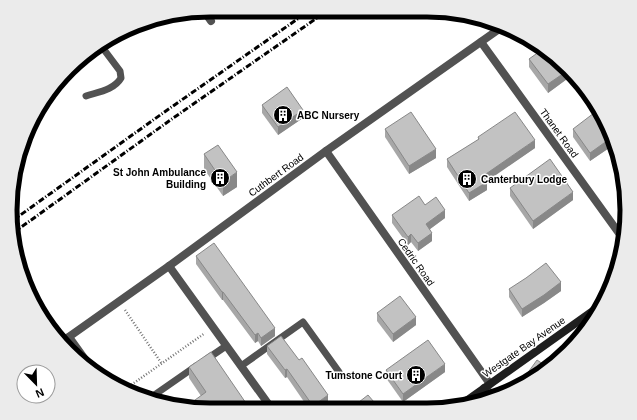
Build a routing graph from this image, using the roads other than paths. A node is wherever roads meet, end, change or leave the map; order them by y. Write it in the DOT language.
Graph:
graph roads {
  1 [pos="208,17"];
  2 [pos="211,21"];
  3 [pos="497,30"];
  4 [pos="481,42"];
  5 [pos="103,50"];
  6 [pos="86,96"];
  7 [pos="326,151"];
  8 [pos="619,231"];
  9 [pos="169,266"];
  10 [pos="589,314"];
  11 [pos="66,339"];
  12 [pos="226,346"];
  13 [pos="241,366"];
  14 [pos="339,372"];
  15 [pos="487,386"];
  16 [pos="491,392"];
  17 [pos="155,395"];
  18 [pos="471,397"];
  19 [pos="268,403"];
  1 -- 2 [label="street"];
  3 -- 4 [label="street, Cuthbert Road"];
  4 -- 7 [label="street, Cuthbert Road"];
  4 -- 8 [label="street, Thanet Road"];
  5 -- 6 [label="lane"];
  7 -- 9 [label="street, Cuthbert Road"];
  7 -- 15 [label="street, Cedric Road"];
  9 -- 11 [label="street, Cuthbert Road"];
  9 -- 12 [label="street"];
  10 -- 15 [label="street, Westgate Bay Avenue"];
  12 -- 13 [label="street"];
  12 -- 17 [label="lane"];
  13 -- 14 [label="lane"];
  13 -- 19 [label="street"];
  15 -- 16 [label="street, Cedric Road"];
  15 -- 18 [label="street, Westgate Bay Avenue"];
}
